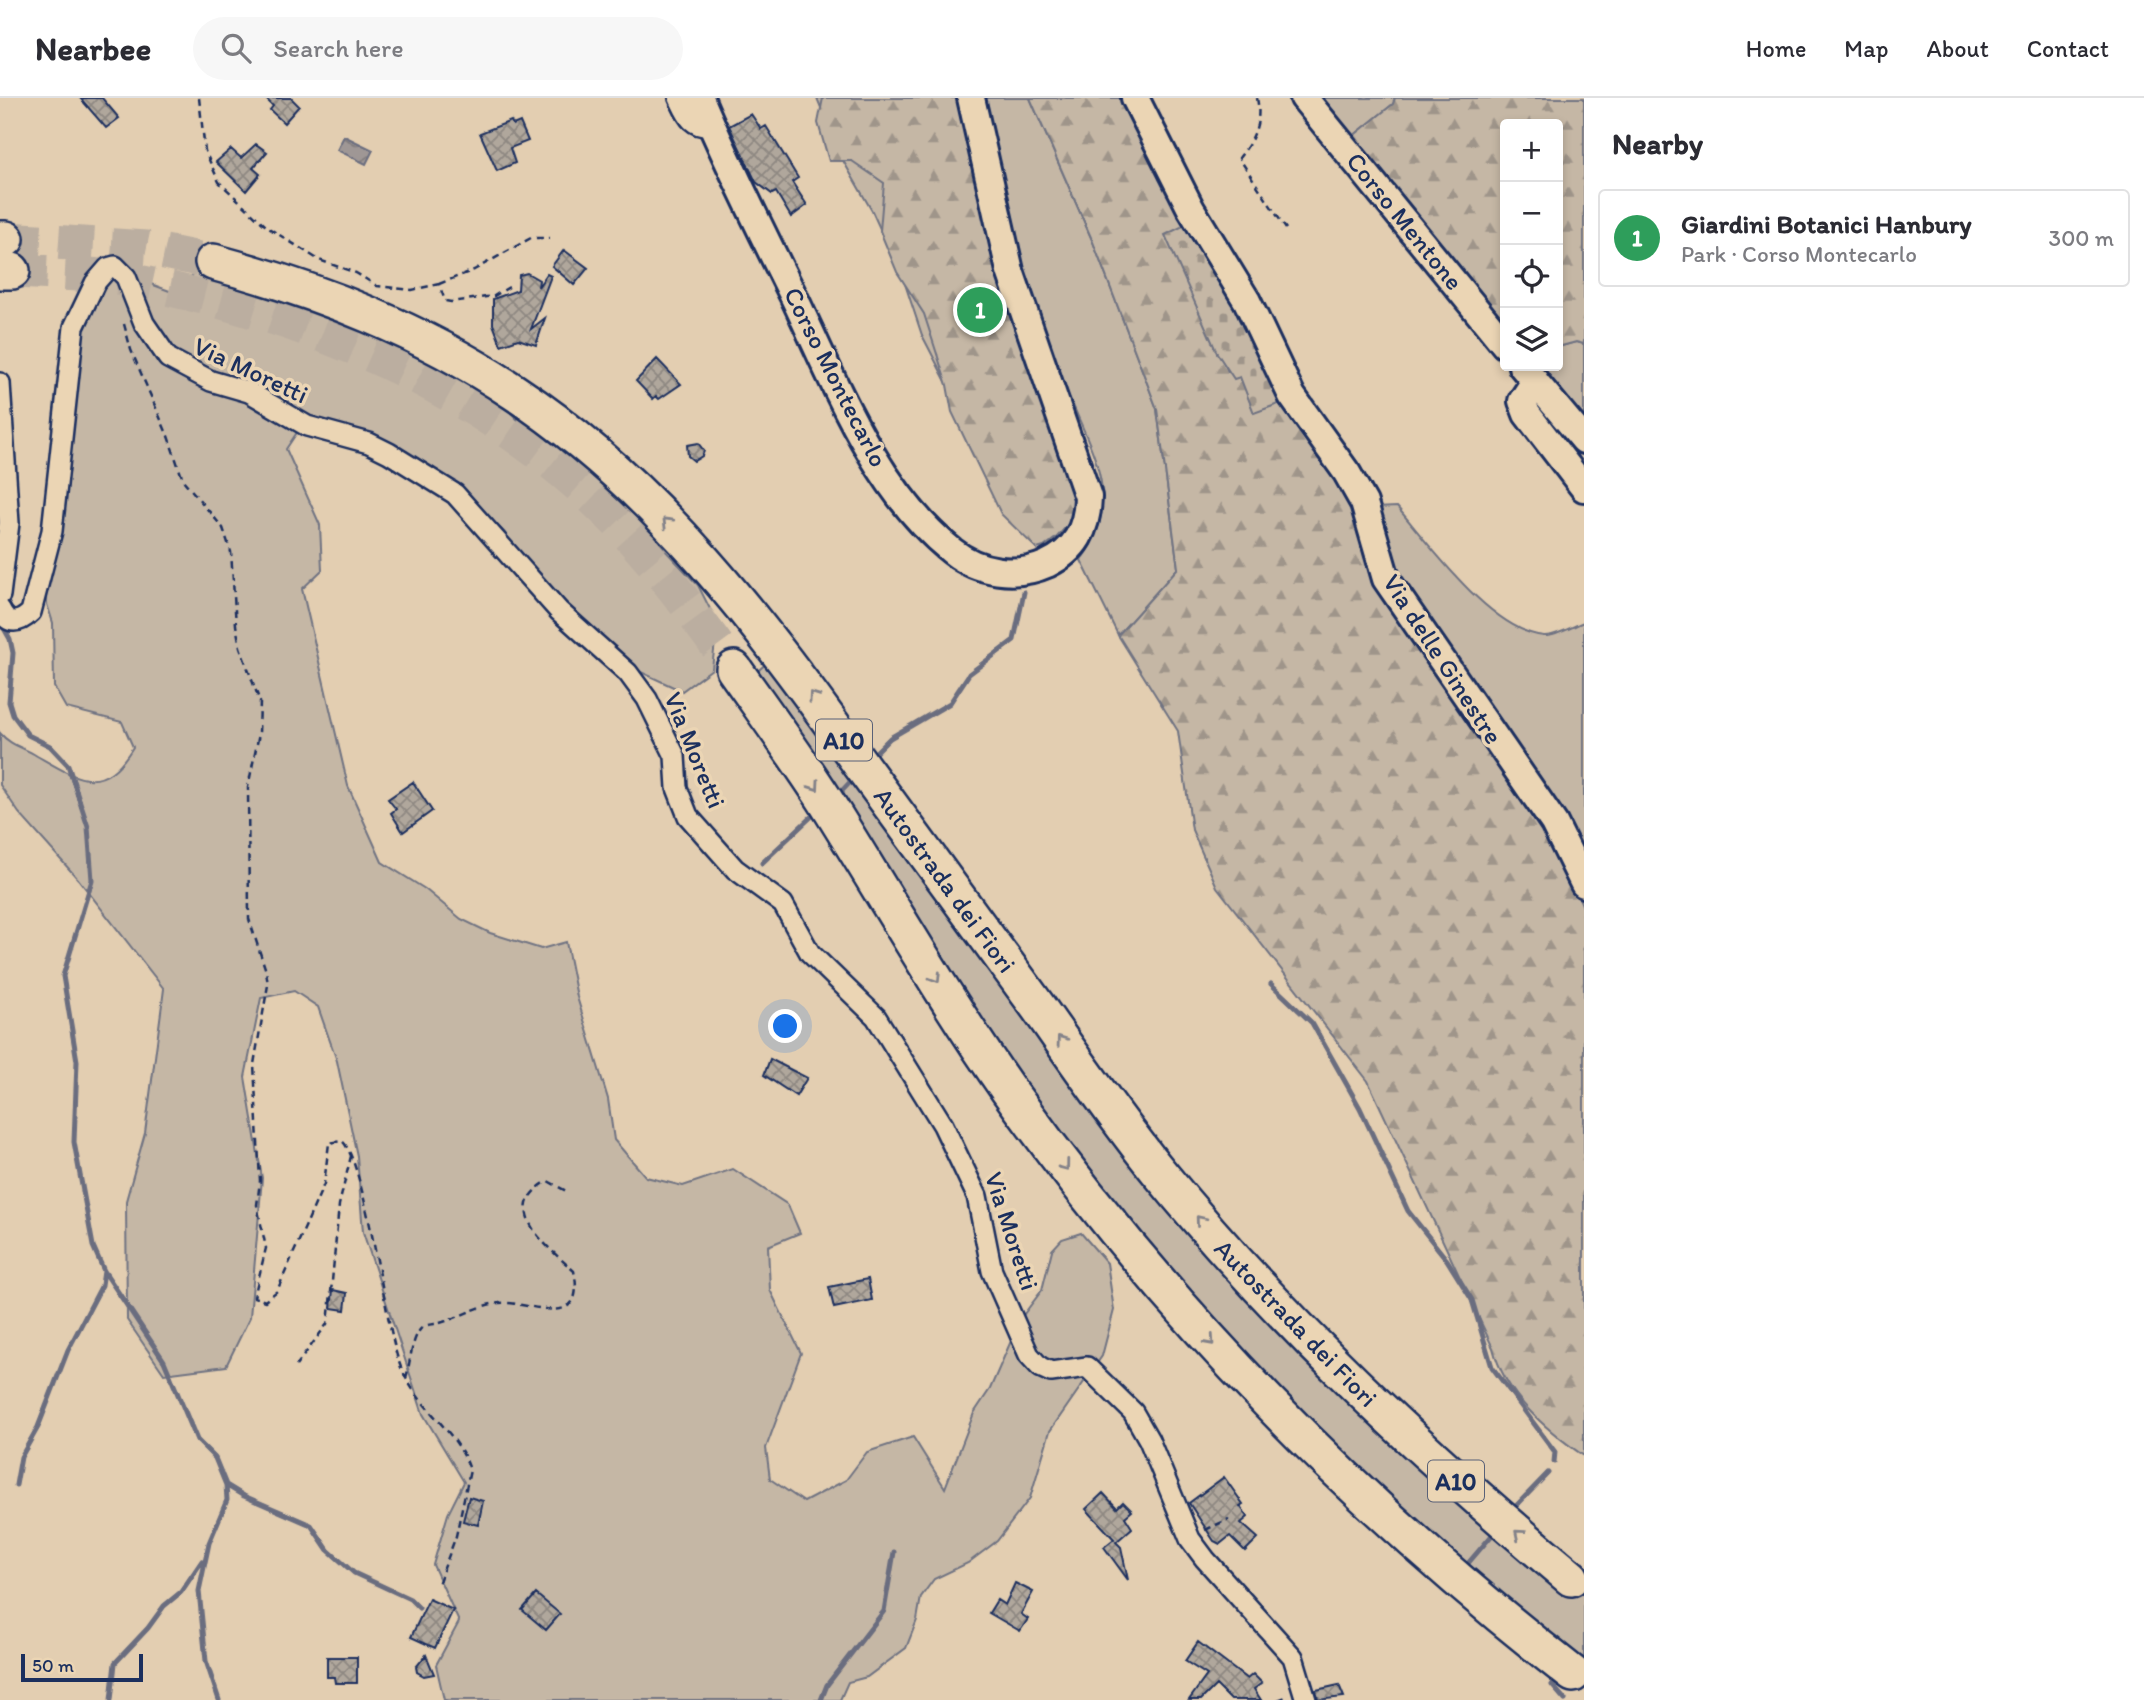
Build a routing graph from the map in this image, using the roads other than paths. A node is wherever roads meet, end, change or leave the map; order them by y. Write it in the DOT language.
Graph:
graph roads {
  1 [pos="679,98"];
  2 [pos="701,98"];
  3 [pos="971,98"];
  4 [pos="1135,98"];
  5 [pos="1304,98"];
  6 [pos="712,126"];
  7 [pos="213,262"];
  8 [pos="1500,339"];
  9 [pos="1529,373"];
  10 [pos="0,383"];
  11 [pos="1584,440"];
  12 [pos="1584,488"];
  13 [pos="0,596"];
  14 [pos="0,609"];
  15 [pos="734,669"];
  16 [pos="1584,884"];
  17 [pos="1571,1578"];
  18 [pos="1573,1674"];
  19 [pos="1307,1700"];
  1 -- 6 [label="street"];
  2 -- 6 [label="main road, Corso Montecarlo"];
  3 -- 6 [label="main road, Corso Montecarlo"];
  4 -- 16 [label="main road, Via delle Ginestre"];
  5 -- 8 [label="main road, Corso Mentone"];
  17 -- 7 [label="highway, Autostrada dei Fiori / A10, one-way"];
  9 -- 11 [label="main road"];
  9 -- 12 [label="main road"];
  10 -- 13 [label="street"];
  14 -- 19 [label="street, Via Moretti"];
  15 -- 18 [label="highway, Autostrada dei Fiori / A10, one-way"];
}
